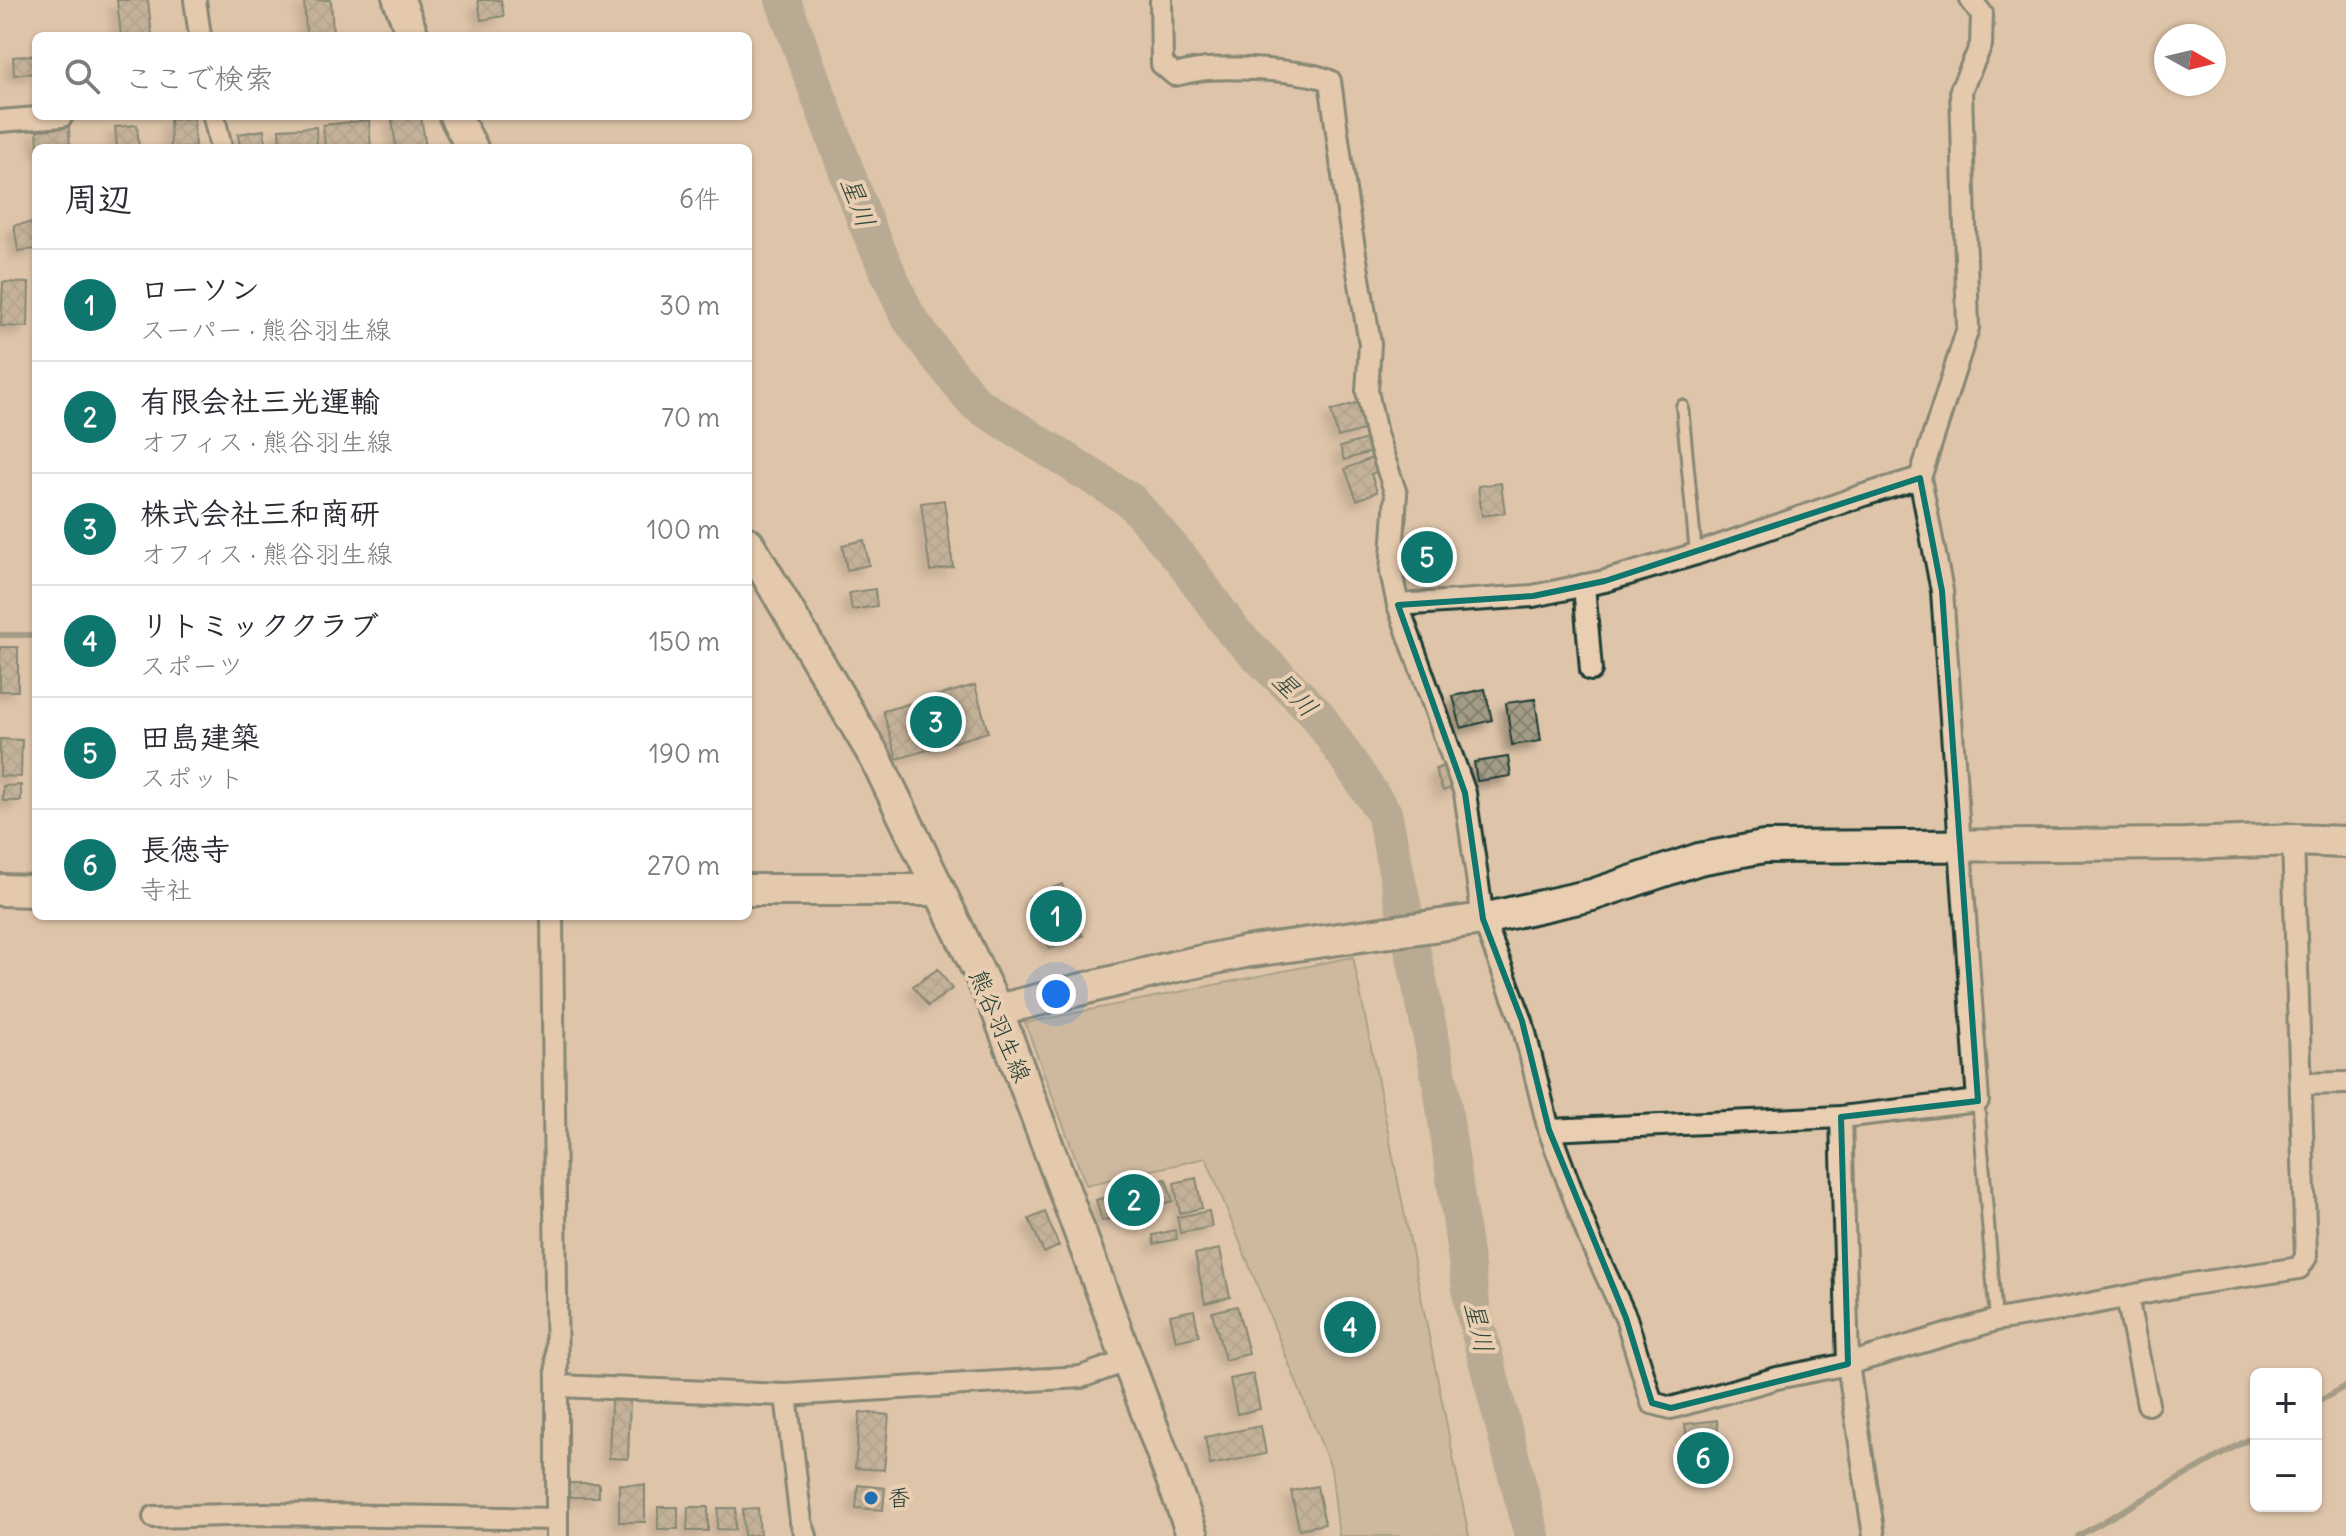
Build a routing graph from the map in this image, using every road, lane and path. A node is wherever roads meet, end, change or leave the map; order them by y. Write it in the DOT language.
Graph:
graph roads {
  1 [pos="195,0"];
  2 [pos="399,0"];
  3 [pos="1161,0"];
  4 [pos="1971,0"];
  5 [pos="199,32"];
  6 [pos="411,32"];
  7 [pos="32,118"];
  8 [pos="215,120"];
  9 [pos="457,120"];
  10 [pos="0,121"];
  11 [pos="220,144"];
  12 [pos="470,144"];
  13 [pos="1682,406"];
  14 [pos="1920,478"];
  15 [pos="752,550"];
  16 [pos="1696,554"];
  17 [pos="1584,585"];
  18 [pos="1398,605"];
  19 [pos="1591,670"];
  20 [pos="2293,840"];
  21 [pos="2346,842"];
  22 [pos="1960,845"];
  23 [pos="0,890"];
  24 [pos="752,890"];
  25 [pos="939,890"];
  26 [pos="32,891"];
  27 [pos="552,920"];
  28 [pos="1473,920"];
  29 [pos="997,1010"];
  30 [pos="2346,1083"];
  31 [pos="2301,1084"];
  32 [pos="1978,1101"];
  33 [pos="1841,1117"];
  34 [pos="1549,1130"];
  35 [pos="2127,1297"];
  36 [pos="1996,1320"];
  37 [pos="1129,1360"];
  38 [pos="1848,1364"];
  39 [pos="557,1386"];
  40 [pos="786,1395"];
  41 [pos="2148,1404"];
  42 [pos="154,1517"];
  43 [pos="557,1528"];
  44 [pos="806,1536"];
  45 [pos="1193,1536"];
  46 [pos="1874,1536"];
  1 -- 5 [label="street"];
  2 -- 6 [label="street"];
  3 -- 18 [label="street"];
  4 -- 14 [label="street"];
  7 -- 10 [label="street"];
  8 -- 11 [label="street"];
  9 -- 12 [label="street"];
  13 -- 16 [label="lane"];
  14 -- 16 [label="street"];
  14 -- 22 [label="street"];
  15 -- 25 [label="street, 熊谷羽生線"];
  16 -- 17 [label="street"];
  17 -- 18 [label="street"];
  17 -- 19 [label="street"];
  18 -- 28 [label="street"];
  20 -- 21 [label="street"];
  20 -- 22 [label="street"];
  20 -- 31 [label="street"];
  22 -- 28 [label="street"];
  22 -- 32 [label="street"];
  23 -- 26 [label="street"];
  24 -- 25 [label="street"];
  25 -- 29 [label="street, 熊谷羽生線"];
  27 -- 39 [label="street"];
  28 -- 29 [label="street"];
  28 -- 34 [label="street"];
  29 -- 37 [label="street, 熊谷羽生線"];
  30 -- 31 [label="street"];
  31 -- 35 [label="street"];
  32 -- 33 [label="street"];
  32 -- 36 [label="lane"];
  33 -- 34 [label="street"];
  33 -- 38 [label="street"];
  34 -- 38 [label="street"];
  35 -- 36 [label="street"];
  35 -- 41 [label="street"];
  36 -- 38 [label="street"];
  37 -- 40 [label="street"];
  37 -- 45 [label="street, 熊谷羽生線"];
  38 -- 46 [label="street"];
  39 -- 40 [label="street"];
  39 -- 43 [label="street"];
  40 -- 44 [label="street"];
  42 -- 43 [label="street"];
}
